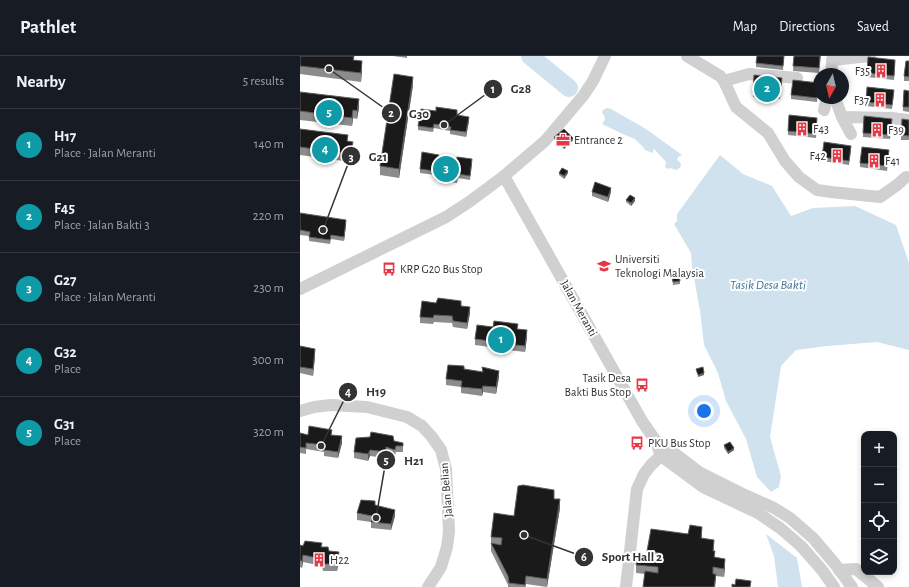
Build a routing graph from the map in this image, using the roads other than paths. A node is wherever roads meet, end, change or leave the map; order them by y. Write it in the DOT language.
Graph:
graph roads {
  1 [pos="605,56"];
  2 [pos="687,56"];
  3 [pos="870,56"];
  4 [pos="833,58"];
  5 [pos="832,68"];
  6 [pos="797,78"];
  7 [pos="724,81"];
  8 [pos="838,104"];
  9 [pos="842,117"];
  10 [pos="909,120"];
  11 [pos="851,134"];
  12 [pos="504,176"];
  13 [pos="906,177"];
  14 [pos="300,289"];
  15 [pos="300,411"];
  16 [pos="665,453"];
  17 [pos="839,570"];
  18 [pos="428,587"];
  19 [pos="626,587"];
  20 [pos="834,587"];
  21 [pos="852,587"];
  22 [pos="878,587"];
  1 -- 12 [label="street"];
  2 -- 7 [label="street"];
  3 -- 4 [label="street"];
  4 -- 5 [label="street"];
  6 -- 7 [label="street"];
  7 -- 13 [label="street"];
  8 -- 9 [label="street"];
  9 -- 10 [label="street"];
  9 -- 11 [label="street"];
  12 -- 14 [label="street"];
  12 -- 16 [label="street, Jalan Meranti"];
  15 -- 18 [label="street, Jalan Belian"];
  16 -- 17 [label="street"];
  16 -- 19 [label="street"];
  16 -- 20 [label="street"];
  17 -- 21 [label="street"];
  17 -- 22 [label="street"];
}
